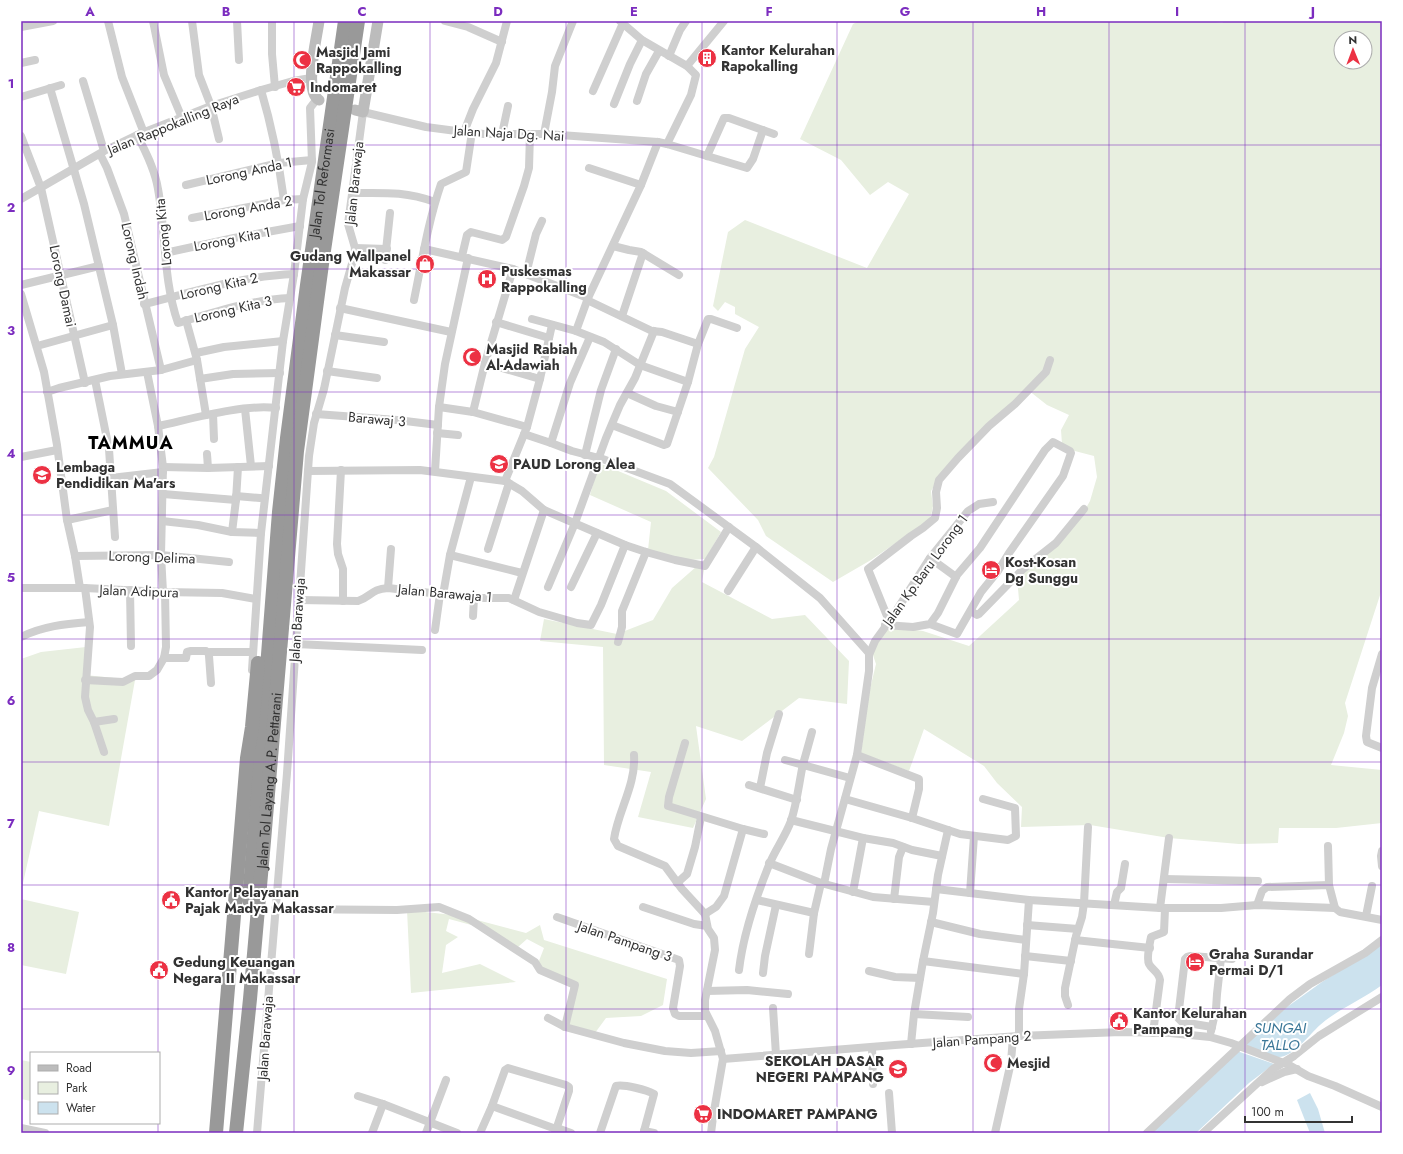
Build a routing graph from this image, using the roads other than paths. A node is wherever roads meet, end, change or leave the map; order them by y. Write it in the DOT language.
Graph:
graph roads {
  1 [pos="53,21"];
  2 [pos="108,21"];
  3 [pos="153,21"];
  4 [pos="192,21"];
  5 [pos="237,21"];
  6 [pos="272,21"];
  7 [pos="319,21"];
  8 [pos="345,21"];
  9 [pos="358,21"];
  10 [pos="378,21"];
  11 [pos="445,21"];
  12 [pos="573,21"];
  13 [pos="686,21"];
  14 [pos="724,21"];
  15 [pos="504,22"];
  16 [pos="621,22"];
  17 [pos="469,24"];
  18 [pos="21,27"];
  19 [pos="642,40"];
  20 [pos="502,42"];
  21 [pos="659,51"];
  22 [pos="669,56"];
  23 [pos="35,60"];
  24 [pos="239,60"];
  25 [pos="21,63"];
  26 [pos="687,66"];
  27 [pos="311,78"];
  28 [pos="83,81"];
  29 [pos="61,85"];
  30 [pos="275,87"];
  31 [pos="50,88"];
  32 [pos="261,90"];
  33 [pos="593,91"];
  34 [pos="21,97"];
  35 [pos="318,100"];
  36 [pos="637,101"];
  37 [pos="614,104"];
  38 [pos="211,106"];
  39 [pos="508,106"];
  40 [pos="359,111"];
  41 [pos="182,118"];
  42 [pos="763,130"];
  43 [pos="468,132"];
  44 [pos="140,134"];
  45 [pos="502,134"];
  46 [pos="530,134"];
  47 [pos="544,134"];
  48 [pos="774,134"];
  49 [pos="21,136"];
  50 [pos="219,139"];
  51 [pos="658,142"];
  52 [pos="667,144"];
  53 [pos="102,153"];
  54 [pos="707,156"];
  55 [pos="312,160"];
  56 [pos="279,163"];
  57 [pos="590,168"];
  58 [pos="74,170"];
  59 [pos="186,185"];
  60 [pos="641,185"];
  61 [pos="40,188"];
  62 [pos="352,193"];
  63 [pos="21,199"];
  64 [pos="303,199"];
  65 [pos="284,200"];
  66 [pos="435,202"];
  67 [pos="390,213"];
  68 [pos="192,218"];
  69 [pos="542,221"];
  70 [pos="300,226"];
  71 [pos="613,246"];
  72 [pos="355,248"];
  73 [pos="387,248"];
  74 [pos="424,249"];
  75 [pos="165,253"];
  76 [pos="643,253"];
  77 [pos="465,257"];
  78 [pos="385,260"];
  79 [pos="99,266"];
  80 [pos="513,269"];
  81 [pos="294,274"];
  82 [pos="526,274"];
  83 [pos="60,275"];
  84 [pos="679,275"];
  85 [pos="21,285"];
  86 [pos="21,294"];
  87 [pos="171,297"];
  88 [pos="290,298"];
  89 [pos="587,299"];
  90 [pos="414,300"];
  91 [pos="144,304"];
  92 [pos="340,308"];
  93 [pos="622,316"];
  94 [pos="532,319"];
  95 [pos="186,320"];
  96 [pos="496,322"];
  97 [pos="113,325"];
  98 [pos="552,325"];
  99 [pos="737,328"];
  100 [pos="576,331"];
  101 [pos="654,331"];
  102 [pos="451,332"];
  103 [pos="74,335"];
  104 [pos="335,335"];
  105 [pos="590,337"];
  106 [pos="549,338"];
  107 [pos="283,341"];
  108 [pos="384,342"];
  109 [pos="698,344"];
  110 [pos="37,346"];
  111 [pos="616,349"];
  112 [pos="196,357"];
  113 [pos="1050,360"];
  114 [pos="485,363"];
  115 [pos="640,365"];
  116 [pos="161,370"];
  117 [pos="327,371"];
  118 [pos="147,372"];
  119 [pos="280,373"];
  120 [pos="122,374"];
  121 [pos="377,378"];
  122 [pos="200,379"];
  123 [pos="540,379"];
  124 [pos="95,380"];
  125 [pos="688,382"];
  126 [pos="85,383"];
  127 [pos="47,392"];
  128 [pos="627,393"];
  129 [pos="439,407"];
  130 [pos="276,408"];
  131 [pos="245,409"];
  132 [pos="473,412"];
  133 [pos="678,412"];
  134 [pos="316,414"];
  135 [pos="210,415"];
  136 [pos="612,425"];
  137 [pos="158,426"];
  138 [pos="438,429"];
  139 [pos="525,430"];
  140 [pos="458,435"];
  141 [pos="287,438"];
  142 [pos="214,439"];
  143 [pos="551,443"];
  144 [pos="57,450"];
  145 [pos="297,451"];
  146 [pos="207,454"];
  147 [pos="585,455"];
  148 [pos="21,457"];
  149 [pos="599,458"];
  150 [pos="252,466"];
  151 [pos="269,466"];
  152 [pos="238,467"];
  153 [pos="208,468"];
  154 [pos="163,470"];
  155 [pos="341,470"];
  156 [pos="308,471"];
  157 [pos="435,471"];
  158 [pos="470,477"];
  159 [pos="111,478"];
  160 [pos="507,482"];
  161 [pos="163,494"];
  162 [pos="236,498"];
  163 [pos="260,498"];
  164 [pos="993,502"];
  165 [pos="1084,509"];
  166 [pos="113,510"];
  167 [pos="544,510"];
  168 [pos="279,512"];
  169 [pos="67,520"];
  170 [pos="162,521"];
  171 [pos="575,523"];
  172 [pos="729,527"];
  173 [pos="232,532"];
  174 [pos="596,532"];
  175 [pos="261,533"];
  176 [pos="116,538"];
  177 [pos="290,540"];
  178 [pos="626,545"];
  179 [pos="756,547"];
  180 [pos="391,549"];
  181 [pos="488,549"];
  182 [pos="646,552"];
  183 [pos="161,555"];
  184 [pos="450,555"];
  185 [pos="75,556"];
  186 [pos="930,558"];
  187 [pos="229,562"];
  188 [pos="522,573"];
  189 [pos="956,577"];
  190 [pos="548,587"];
  191 [pos="571,587"];
  192 [pos="21,588"];
  193 [pos="82,588"];
  194 [pos="388,588"];
  195 [pos="130,590"];
  196 [pos="728,590"];
  197 [pos="164,592"];
  198 [pos="442,594"];
  199 [pos="256,598"];
  200 [pos="474,598"];
  201 [pos="299,600"];
  202 [pos="514,600"];
  203 [pos="343,601"];
  204 [pos="971,611"];
  205 [pos="473,616"];
  206 [pos="89,622"];
  207 [pos="930,624"];
  208 [pos="885,626"];
  209 [pos="435,630"];
  210 [pos="21,637"];
  211 [pos="618,642"];
  212 [pos="296,644"];
  213 [pos="131,646"];
  214 [pos="422,650"];
  215 [pos="252,652"];
  216 [pos="870,653"];
  217 [pos="209,654"];
  218 [pos="1382,654"];
  219 [pos="164,658"];
  220 [pos="85,680"];
  221 [pos="210,683"];
  222 [pos="779,714"];
  223 [pos="114,719"];
  224 [pos="94,722"];
  225 [pos="812,732"];
  226 [pos="685,743"];
  227 [pos="1382,748"];
  228 [pos="104,752"];
  229 [pos="858,755"];
  230 [pos="634,756"];
  231 [pos="247,758"];
  232 [pos="785,760"];
  233 [pos="803,765"];
  234 [pos="850,778"];
  235 [pos="749,785"];
  236 [pos="760,788"];
  237 [pos="845,799"];
  238 [pos="983,799"];
  239 [pos="797,800"];
  240 [pos="702,817"];
  241 [pos="912,818"];
  242 [pos="791,820"];
  243 [pos="1088,827"];
  244 [pos="743,829"];
  245 [pos="948,830"];
  246 [pos="836,831"];
  247 [pos="764,834"];
  248 [pos="974,836"];
  249 [pos="863,838"];
  250 [pos="1169,838"];
  251 [pos="1328,846"];
  252 [pos="903,847"];
  253 [pos="1382,851"];
  254 [pos="942,856"];
  255 [pos="769,863"];
  256 [pos="1126,864"];
  257 [pos="1382,866"];
  258 [pos="1164,879"];
  259 [pos="1258,881"];
  260 [pos="678,883"];
  261 [pos="823,884"];
  262 [pos="1329,885"];
  263 [pos="1372,886"];
  264 [pos="936,889"];
  265 [pos="853,892"];
  266 [pos="970,892"];
  267 [pos="894,899"];
  268 [pos="757,900"];
  269 [pos="1029,900"];
  270 [pos="934,902"];
  271 [pos="1084,903"];
  272 [pos="776,905"];
  273 [pos="1114,905"];
  274 [pos="1257,905"];
  275 [pos="643,907"];
  276 [pos="1163,908"];
  277 [pos="1334,908"];
  278 [pos="275,909"];
  279 [pos="814,913"];
  280 [pos="705,914"];
  281 [pos="1366,916"];
  282 [pos="557,917"];
  283 [pos="1382,920"];
  284 [pos="931,922"];
  285 [pos="1027,925"];
  286 [pos="707,926"];
  287 [pos="1078,929"];
  288 [pos="1026,940"];
  289 [pos="1075,940"];
  290 [pos="1382,940"];
  291 [pos="1150,948"];
  292 [pos="809,954"];
  293 [pos="1025,956"];
  294 [pos="1221,958"];
  295 [pos="1232,959"];
  296 [pos="923,961"];
  297 [pos="1071,961"];
  298 [pos="739,970"];
  299 [pos="869,971"];
  300 [pos="763,972"];
  301 [pos="1024,974"];
  302 [pos="920,978"];
  303 [pos="706,991"];
  304 [pos="788,994"];
  305 [pos="1382,997"];
  306 [pos="1068,1004"];
  307 [pos="773,1008"];
  308 [pos="914,1014"];
  309 [pos="706,1016"];
  310 [pos="968,1017"];
  311 [pos="548,1018"];
  312 [pos="565,1027"];
  313 [pos="1212,1027"];
  314 [pos="1153,1032"];
  315 [pos="1016,1036"];
  316 [pos="1210,1037"];
  317 [pos="911,1044"];
  318 [pos="872,1047"];
  319 [pos="1241,1047"];
  320 [pos="721,1051"];
  321 [pos="776,1055"];
  322 [pos="723,1059"];
  323 [pos="1278,1062"];
  324 [pos="1296,1069"];
  325 [pos="446,1080"];
  326 [pos="873,1084"];
  327 [pos="1256,1085"];
  328 [pos="889,1093"];
  329 [pos="358,1096"];
  330 [pos="383,1104"];
  331 [pos="492,1106"];
  332 [pos="1382,1107"];
  333 [pos="430,1122"];
  334 [pos="21,1128"];
  335 [pos="556,1130"];
  336 [pos="644,1132"];
  337 [pos="45,1133"];
  338 [pos="216,1133"];
  339 [pos="226,1133"];
  340 [pos="236,1133"];
  341 [pos="244,1133"];
  342 [pos="257,1133"];
  343 [pos="372,1133"];
  344 [pos="426,1133"];
  345 [pos="457,1133"];
  346 [pos="480,1133"];
  347 [pos="571,1133"];
  348 [pos="600,1133"];
  349 [pos="654,1133"];
  350 [pos="711,1133"];
  351 [pos="892,1133"];
  352 [pos="995,1133"];
  353 [pos="1147,1133"];
  354 [pos="1203,1133"];
  1 -- 18 [label="street"];
  2 -- 44 [label="street, Lorong Kita"];
  3 -- 41 [label="street"];
  4 -- 38 [label="street"];
  5 -- 24 [label="street"];
  6 -- 30 [label="street"];
  7 -- 27 [label="street"];
  8 -- 141 [label="highway, Jalan Tol Reformasi"];
  9 -- 145 [label="highway, Jalan Tol Reformasi"];
  10 -- 40 [label="street"];
  11 -- 17 [label="street"];
  12 -- 47 [label="street"];
  13 -- 22 [label="street"];
  14 -- 26 [label="street"];
  15 -- 20 [label="street"];
  16 -- 19 [label="street"];
  16 -- 33 [label="street"];
  17 -- 20 [label="street"];
  19 -- 21 [label="street"];
  19 -- 37 [label="street"];
  20 -- 43 [label="street"];
  21 -- 22 [label="street"];
  21 -- 36 [label="street"];
  22 -- 26 [label="street"];
  23 -- 25 [label="street"];
  26 -- 52 [label="street"];
  27 -- 30 [label="street, Jalan Rappokalling Raya"];
  27 -- 35 [label="street"];
  28 -- 53 [label="street, Lorong Indah"];
  29 -- 31 [label="street"];
  30 -- 32 [label="street, Jalan Rappokalling Raya"];
  31 -- 34 [label="street"];
  31 -- 58 [label="street"];
  32 -- 38 [label="street, Jalan Rappokalling Raya"];
  32 -- 56 [label="street"];
  35 -- 55 [label="street"];
  38 -- 41 [label="street, Jalan Rappokalling Raya"];
  38 -- 50 [label="street"];
  39 -- 45 [label="street"];
  40 -- 43 [label="street, Jalan Naja Dg. Nai"];
  40 -- 62 [label="street, Jalan Barawaja"];
  41 -- 44 [label="street, Jalan Rappokalling Raya"];
  42 -- 48 [label="street"];
  42 -- 54 [label="street"];
  42 -- 54 [label="street, Jalan Naja Dg. Nai"];
  43 -- 45 [label="street, Jalan Naja Dg. Nai"];
  43 -- 66 [label="street"];
  44 -- 53 [label="street, Jalan Rappokalling Raya"];
  44 -- 75 [label="street, Lorong Kita"];
  45 -- 46 [label="street, Jalan Naja Dg. Nai"];
  46 -- 47 [label="street, Jalan Naja Dg. Nai"];
  46 -- 77 [label="street"];
  47 -- 51 [label="street, Jalan Naja Dg. Nai"];
  49 -- 61 [label="street, Lorong Damai"];
  51 -- 52 [label="street, Jalan Naja Dg. Nai"];
  51 -- 60 [label="street"];
  52 -- 54 [label="street, Jalan Naja Dg. Nai"];
  53 -- 58 [label="street, Jalan Rappokalling Raya"];
  53 -- 91 [label="street, Lorong Indah"];
  55 -- 56 [label="street, Lorong Anda 1"];
  55 -- 64 [label="street"];
  56 -- 59 [label="street, Lorong Anda 1"];
  56 -- 65 [label="street"];
  57 -- 60 [label="street"];
  58 -- 61 [label="street, Jalan Rappokalling Raya"];
  58 -- 79 [label="street"];
  60 -- 71 [label="street"];
  61 -- 63 [label="street, Jalan Rappokalling Raya"];
  61 -- 83 [label="street, Lorong Damai"];
  62 -- 66 [label="street"];
  62 -- 72 [label="street, Jalan Barawaja"];
  64 -- 65 [label="street, Lorong Anda 2"];
  64 -- 70 [label="street"];
  65 -- 68 [label="street, Lorong Anda 2"];
  66 -- 74 [label="street"];
  67 -- 73 [label="street"];
  69 -- 82 [label="street"];
  70 -- 75 [label="street, Lorong Kita 1"];
  70 -- 81 [label="street"];
  71 -- 76 [label="street"];
  71 -- 89 [label="street"];
  72 -- 73 [label="street"];
  72 -- 92 [label="street, Jalan Barawaja"];
  73 -- 78 [label="street"];
  74 -- 77 [label="street"];
  74 -- 90 [label="street"];
  75 -- 87 [label="street, Lorong Kita"];
  76 -- 84 [label="street"];
  76 -- 93 [label="street"];
  77 -- 80 [label="street"];
  77 -- 102 [label="street"];
  79 -- 83 [label="street"];
  79 -- 97 [label="street"];
  80 -- 82 [label="street"];
  80 -- 96 [label="street"];
  81 -- 87 [label="street, Lorong Kita 2"];
  81 -- 88 [label="street"];
  82 -- 89 [label="street"];
  83 -- 85 [label="street"];
  83 -- 103 [label="street, Lorong Damai"];
  86 -- 110 [label="street"];
  87 -- 91 [label="street, Lorong Kita 2"];
  87 -- 95 [label="street, Lorong Kita"];
  88 -- 95 [label="street, Lorong Kita 3"];
  88 -- 107 [label="street"];
  89 -- 93 [label="street"];
  89 -- 100 [label="street"];
  91 -- 116 [label="street, Lorong Indah"];
  92 -- 102 [label="street"];
  92 -- 104 [label="street, Jalan Barawaja"];
  93 -- 101 [label="street"];
  94 -- 98 [label="street"];
  95 -- 112 [label="street, Lorong Kita 3"];
  96 -- 106 [label="street"];
  96 -- 114 [label="street"];
  97 -- 103 [label="street"];
  97 -- 120 [label="street"];
  98 -- 100 [label="street"];
  98 -- 106 [label="street"];
  99 -- 109 [label="street"];
  100 -- 105 [label="street"];
  101 -- 109 [label="street"];
  101 -- 115 [label="street"];
  102 -- 129 [label="street"];
  103 -- 110 [label="street"];
  103 -- 126 [label="street, Lorong Damai"];
  104 -- 108 [label="street"];
  104 -- 117 [label="street, Jalan Barawaja"];
  105 -- 111 [label="street"];
  105 -- 143 [label="street"];
  106 -- 123 [label="street"];
  107 -- 112 [label="street"];
  107 -- 119 [label="street"];
  109 -- 125 [label="street"];
  110 -- 127 [label="street"];
  111 -- 115 [label="street"];
  111 -- 147 [label="street"];
  112 -- 116 [label="street"];
  112 -- 122 [label="street, Lorong Kita 3"];
  113 -- 208 [label="street"];
  114 -- 123 [label="street"];
  114 -- 132 [label="street"];
  115 -- 125 [label="street"];
  115 -- 128 [label="street"];
  116 -- 118 [label="street"];
  117 -- 121 [label="street"];
  117 -- 134 [label="street, Jalan Barawaja"];
  118 -- 120 [label="street"];
  118 -- 137 [label="street"];
  119 -- 122 [label="street"];
  119 -- 130 [label="street"];
  120 -- 124 [label="street"];
  122 -- 135 [label="street, Lorong Kita 3"];
  123 -- 139 [label="street"];
  124 -- 126 [label="street"];
  124 -- 159 [label="street"];
  125 -- 133 [label="street"];
  126 -- 127 [label="street"];
  127 -- 144 [label="street"];
  128 -- 133 [label="street"];
  128 -- 136 [label="street"];
  129 -- 132 [label="street"];
  129 -- 138 [label="street"];
  130 -- 131 [label="street"];
  130 -- 151 [label="street"];
  131 -- 135 [label="street"];
  131 -- 150 [label="street"];
  132 -- 139 [label="street"];
  133 -- 136 [label="street"];
  134 -- 138 [label="street, Barawaj 3"];
  134 -- 156 [label="street, Jalan Barawaja"];
  135 -- 137 [label="street"];
  135 -- 142 [label="street, Lorong Kita 3"];
  136 -- 149 [label="street"];
  137 -- 154 [label="street"];
  138 -- 140 [label="street, Barawaj 3"];
  138 -- 157 [label="street"];
  139 -- 143 [label="street"];
  139 -- 160 [label="street"];
  141 -- 168 [label="highway, Jalan Tol Reformasi"];
  141 -- 231 [label="highway"];
  143 -- 147 [label="street"];
  144 -- 148 [label="street"];
  144 -- 169 [label="street"];
  145 -- 177 [label="highway, Jalan Tol Layang A.P. Pettarani"];
  146 -- 153 [label="street"];
  147 -- 149 [label="street"];
  149 -- 171 [label="street"];
  149 -- 172 [label="street"];
  150 -- 151 [label="street"];
  150 -- 152 [label="street"];
  151 -- 175 [label="street"];
  152 -- 153 [label="street"];
  152 -- 162 [label="street"];
  153 -- 154 [label="street"];
  154 -- 159 [label="street"];
  154 -- 161 [label="street"];
  155 -- 156 [label="street"];
  155 -- 157 [label="street"];
  155 -- 203 [label="street"];
  156 -- 201 [label="street, Jalan Barawaja"];
  157 -- 158 [label="street"];
  158 -- 160 [label="street"];
  158 -- 184 [label="street"];
  159 -- 166 [label="street"];
  160 -- 167 [label="street"];
  160 -- 181 [label="street"];
  161 -- 162 [label="street"];
  161 -- 170 [label="street"];
  162 -- 163 [label="street"];
  162 -- 173 [label="street"];
  164 -- 186 [label="street, Jalan Kp.Baru Lorong 1"];
  165 -- 204 [label="street"];
  166 -- 169 [label="street"];
  166 -- 176 [label="street"];
  167 -- 171 [label="street"];
  167 -- 188 [label="street"];
  168 -- 339 [label="highway, Jalan Tol Layang A.P. Pettarani"];
  169 -- 185 [label="street"];
  170 -- 173 [label="street"];
  170 -- 183 [label="street"];
  171 -- 174 [label="street"];
  171 -- 190 [label="street"];
  172 -- 179 [label="street"];
  172 -- 182 [label="street"];
  173 -- 175 [label="street"];
  174 -- 178 [label="street"];
  174 -- 191 [label="street"];
  175 -- 199 [label="street"];
  177 -- 340 [label="highway, Jalan Tol Layang A.P. Pettarani"];
  177 -- 341 [label="highway"];
  178 -- 182 [label="street"];
  178 -- 202 [label="street, Jalan Barawaja 1"];
  179 -- 196 [label="street"];
  179 -- 216 [label="street"];
  180 -- 194 [label="street"];
  182 -- 211 [label="street"];
  183 -- 185 [label="street, Lorong Delima"];
  183 -- 187 [label="street, Lorong Delima"];
  183 -- 197 [label="street"];
  184 -- 188 [label="street"];
  184 -- 198 [label="street"];
  185 -- 193 [label="street"];
  186 -- 189 [label="street"];
  186 -- 208 [label="street, Jalan Kp.Baru Lorong 1"];
  188 -- 202 [label="street"];
  189 -- 204 [label="street"];
  189 -- 207 [label="street"];
  192 -- 193 [label="street, Jalan Adipura"];
  193 -- 195 [label="street, Jalan Adipura"];
  193 -- 206 [label="street"];
  194 -- 198 [label="street, Jalan Barawaja 1"];
  194 -- 203 [label="street, Jalan Barawaja 1"];
  195 -- 197 [label="street, Jalan Adipura"];
  195 -- 213 [label="street"];
  197 -- 199 [label="street, Jalan Adipura"];
  197 -- 219 [label="street"];
  198 -- 200 [label="street, Jalan Barawaja 1"];
  198 -- 209 [label="street"];
  199 -- 215 [label="street"];
  200 -- 202 [label="street, Jalan Barawaja 1"];
  200 -- 205 [label="street"];
  201 -- 203 [label="street, Jalan Barawaja 1"];
  201 -- 212 [label="street, Jalan Barawaja"];
  204 -- 207 [label="street"];
  206 -- 210 [label="street"];
  206 -- 220 [label="street"];
  207 -- 208 [label="street"];
  208 -- 216 [label="street, Jalan Kp.Baru Lorong 1"];
  212 -- 214 [label="street"];
  212 -- 278 [label="street, Jalan Barawaja"];
  215 -- 217 [label="street"];
  215 -- 231 [label="street"];
  216 -- 229 [label="street"];
  217 -- 219 [label="street"];
  217 -- 221 [label="street"];
  218 -- 227 [label="street"];
  219 -- 220 [label="street"];
  220 -- 224 [label="street"];
  222 -- 236 [label="street"];
  223 -- 224 [label="street"];
  224 -- 228 [label="street"];
  225 -- 233 [label="street"];
  226 -- 240 [label="street"];
  229 -- 234 [label="street"];
  229 -- 241 [label="street"];
  230 -- 260 [label="street"];
  231 -- 338 [label="highway"];
  232 -- 233 [label="street"];
  233 -- 234 [label="street"];
  233 -- 239 [label="street"];
  234 -- 237 [label="street"];
  235 -- 236 [label="street"];
  236 -- 239 [label="street"];
  237 -- 241 [label="street"];
  237 -- 246 [label="street"];
  238 -- 248 [label="street"];
  239 -- 242 [label="street"];
  240 -- 244 [label="street"];
  240 -- 260 [label="street"];
  241 -- 245 [label="street"];
  242 -- 246 [label="street"];
  242 -- 255 [label="street"];
  243 -- 271 [label="street"];
  244 -- 247 [label="street"];
  244 -- 280 [label="street"];
  245 -- 248 [label="street"];
  245 -- 254 [label="street"];
  246 -- 249 [label="street"];
  246 -- 261 [label="street"];
  248 -- 266 [label="street"];
  249 -- 252 [label="street"];
  249 -- 265 [label="street"];
  250 -- 258 [label="street"];
  251 -- 262 [label="street"];
  252 -- 254 [label="street"];
  252 -- 267 [label="street"];
  253 -- 257 [label="street"];
  254 -- 264 [label="street"];
  255 -- 261 [label="street"];
  255 -- 268 [label="street"];
  256 -- 273 [label="street"];
  258 -- 259 [label="street"];
  258 -- 276 [label="street"];
  260 -- 280 [label="street"];
  261 -- 265 [label="street"];
  261 -- 279 [label="street"];
  262 -- 274 [label="street"];
  262 -- 277 [label="street"];
  263 -- 281 [label="street"];
  264 -- 266 [label="street"];
  264 -- 270 [label="street"];
  265 -- 267 [label="street"];
  266 -- 269 [label="street"];
  267 -- 270 [label="street"];
  268 -- 272 [label="street"];
  268 -- 298 [label="street"];
  269 -- 271 [label="street"];
  269 -- 285 [label="street"];
  270 -- 284 [label="street"];
  271 -- 273 [label="street"];
  271 -- 287 [label="street"];
  272 -- 279 [label="street"];
  272 -- 300 [label="street"];
  273 -- 276 [label="street"];
  274 -- 276 [label="street"];
  274 -- 277 [label="street"];
  275 -- 286 [label="street"];
  276 -- 291 [label="street"];
  277 -- 281 [label="street"];
  278 -- 312 [label="street"];
  278 -- 342 [label="street, Jalan Barawaja"];
  279 -- 292 [label="street"];
  280 -- 286 [label="street"];
  281 -- 283 [label="street"];
  282 -- 309 [label="street, Jalan Pampang 3"];
  284 -- 288 [label="street"];
  284 -- 296 [label="street"];
  285 -- 287 [label="street"];
  285 -- 288 [label="street"];
  286 -- 303 [label="street"];
  287 -- 289 [label="street"];
  288 -- 293 [label="street"];
  289 -- 291 [label="street"];
  289 -- 297 [label="street"];
  290 -- 319 [label="street"];
  291 -- 314 [label="street"];
  293 -- 297 [label="street"];
  293 -- 301 [label="street"];
  294 -- 295 [label="street"];
  294 -- 313 [label="street"];
  294 -- 313 [label="street"];
  296 -- 301 [label="street"];
  296 -- 302 [label="street"];
  297 -- 306 [label="street"];
  299 -- 302 [label="street"];
  301 -- 315 [label="street"];
  302 -- 308 [label="street"];
  303 -- 304 [label="street"];
  303 -- 309 [label="street"];
  305 -- 323 [label="street"];
  307 -- 321 [label="street"];
  308 -- 310 [label="street"];
  308 -- 317 [label="street"];
  309 -- 320 [label="street"];
  311 -- 312 [label="street"];
  312 -- 320 [label="street"];
  313 -- 316 [label="street"];
  314 -- 315 [label="street, Jalan Pampang 2"];
  314 -- 316 [label="street, Jalan Pampang 2"];
  315 -- 317 [label="street, Jalan Pampang 2"];
  315 -- 352 [label="street"];
  316 -- 319 [label="street, Jalan Pampang 2"];
  317 -- 318 [label="street, Jalan Pampang 2"];
  318 -- 321 [label="street, Jalan Pampang 2"];
  318 -- 326 [label="street"];
  319 -- 323 [label="street, Jalan Pampang 2"];
  319 -- 353 [label="street"];
  320 -- 322 [label="street"];
  321 -- 322 [label="street, Jalan Pampang 2"];
  322 -- 350 [label="street"];
  323 -- 324 [label="street, Jalan Pampang 2"];
  323 -- 327 [label="street"];
  324 -- 327 [label="street"];
  324 -- 332 [label="street, Jalan Pampang 2"];
  325 -- 333 [label="street"];
  327 -- 354 [label="street"];
  328 -- 351 [label="street"];
  329 -- 330 [label="street"];
  330 -- 333 [label="street"];
  330 -- 343 [label="street"];
  331 -- 335 [label="street"];
  331 -- 335 [label="street"];
  331 -- 346 [label="street"];
  333 -- 344 [label="street"];
  333 -- 345 [label="street"];
  334 -- 337 [label="street"];
  335 -- 347 [label="street"];
  336 -- 348 [label="street"];
  336 -- 349 [label="street"];
}
